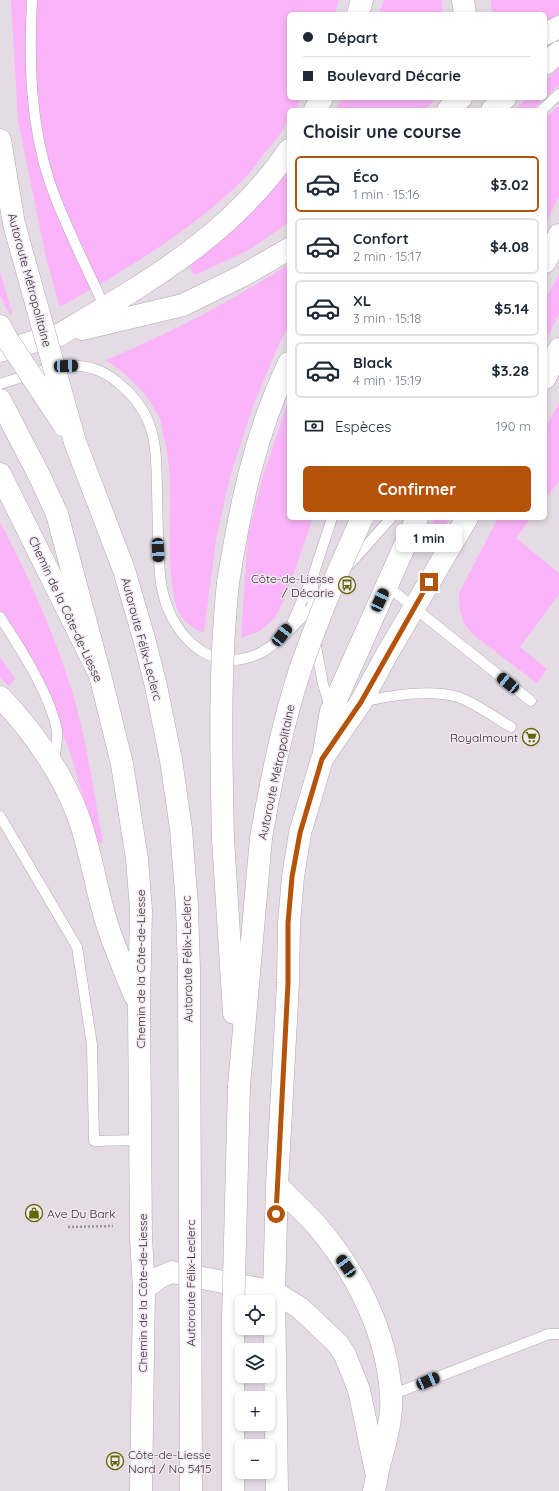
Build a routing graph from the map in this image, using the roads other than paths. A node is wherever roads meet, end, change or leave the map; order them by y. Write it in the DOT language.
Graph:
graph roads {
  1 [pos="32,0"];
  2 [pos="362,0"];
  3 [pos="463,0"];
  4 [pos="359,12"];
  5 [pos="465,12"];
  6 [pos="559,27"];
  7 [pos="547,33"];
  8 [pos="559,52"];
  9 [pos="547,62"];
  10 [pos="559,94"];
  11 [pos="459,100"];
  12 [pos="503,100"];
  13 [pos="450,108"];
  14 [pos="494,108"];
  15 [pos="544,108"];
  16 [pos="0,140"];
  17 [pos="287,152"];
  18 [pos="559,235"];
  19 [pos="287,250"];
  20 [pos="547,258"];
  21 [pos="108,315"];
  22 [pos="0,326"];
  23 [pos="559,349"];
  24 [pos="0,351"];
  25 [pos="287,368"];
  26 [pos="547,374"];
  27 [pos="0,384"];
  28 [pos="3,406"];
  29 [pos="75,442"];
  30 [pos="0,474"];
  31 [pos="331,520"];
  32 [pos="361,520"];
  33 [pos="389,520"];
  34 [pos="416,520"];
  35 [pos="466,520"];
  36 [pos="314,573"];
  37 [pos="387,586"];
  38 [pos="312,606"];
  39 [pos="414,608"];
  40 [pos="0,617"];
  41 [pos="282,635"];
  42 [pos="100,675"];
  43 [pos="0,697"];
  44 [pos="531,701"];
  45 [pos="361,702"];
  46 [pos="331,711"];
  47 [pos="511,727"];
  48 [pos="322,759"];
  49 [pos="54,768"];
  50 [pos="0,816"];
  51 [pos="139,1006"];
  52 [pos="239,1086"];
  53 [pos="140,1140"];
  54 [pos="277,1185"];
  55 [pos="144,1289"];
  56 [pos="274,1292"];
  57 [pos="559,1334"];
  58 [pos="391,1395"];
  59 [pos="375,1483"];
  60 [pos="141,1491"];
  61 [pos="191,1491"];
  62 [pos="233,1491"];
  63 [pos="277,1491"];
  1 -- 21 [label="lane"];
  2 -- 4 [label="main road"];
  3 -- 5 [label="main road"];
  6 -- 7 [label="main road"];
  8 -- 9 [label="main road"];
  10 -- 15 [label="lane"];
  11 -- 13 [label="main road"];
  12 -- 14 [label="main road"];
  16 -- 29 [label="main road, Autoroute Métropolitaine, bridge"];
  17 -- 21 [label="main road"];
  18 -- 20 [label="main road"];
  19 -- 21 [label="main road"];
  21 -- 24 [label="main road"];
  22 -- 29 [label="main road, bridge"];
  23 -- 26 [label="main road"];
  25 -- 52 [label="main road, bridge"];
  27 -- 41 [label="lane"];
  28 -- 42 [label="main road"];
  29 -- 61 [label="main road, Autoroute Félix-Leclerc, bridge"];
  30 -- 42 [label="main road, Chemin de la Côte-de-Liesse"];
  31 -- 36 [label="lane"];
  32 -- 52 [label="main road, Autoroute Métropolitaine, bridge"];
  33 -- 38 [label="lane"];
  34 -- 37 [label="main road"];
  35 -- 39 [label="main road"];
  36 -- 38 [label="lane"];
  36 -- 41 [label="lane"];
  37 -- 39 [label="lane"];
  37 -- 46 [label="main road"];
  38 -- 41 [label="lane"];
  38 -- 46 [label="lane"];
  39 -- 44 [label="lane"];
  39 -- 45 [label="main road"];
  40 -- 49 [label="lane"];
  42 -- 51 [label="main road, Chemin de la Côte-de-Liesse"];
  43 -- 49 [label="main road"];
  45 -- 47 [label="lane"];
  45 -- 48 [label="main road"];
  46 -- 48 [label="main road"];
  48 -- 54 [label="main road"];
  49 -- 51 [label="main road"];
  50 -- 53 [label="lane"];
  51 -- 53 [label="main road, Chemin de la Côte-de-Liesse"];
  52 -- 62 [label="main road, bridge"];
  53 -- 55 [label="main road, Chemin de la Côte-de-Liesse"];
  54 -- 56 [label="main road"];
  54 -- 58 [label="main road"];
  55 -- 56 [label="main road"];
  55 -- 60 [label="main road, Chemin de la Côte-de-Liesse"];
  56 -- 59 [label="main road"];
  56 -- 63 [label="main road"];
  57 -- 58 [label="lane"];
  58 -- 59 [label="main road"];
}
